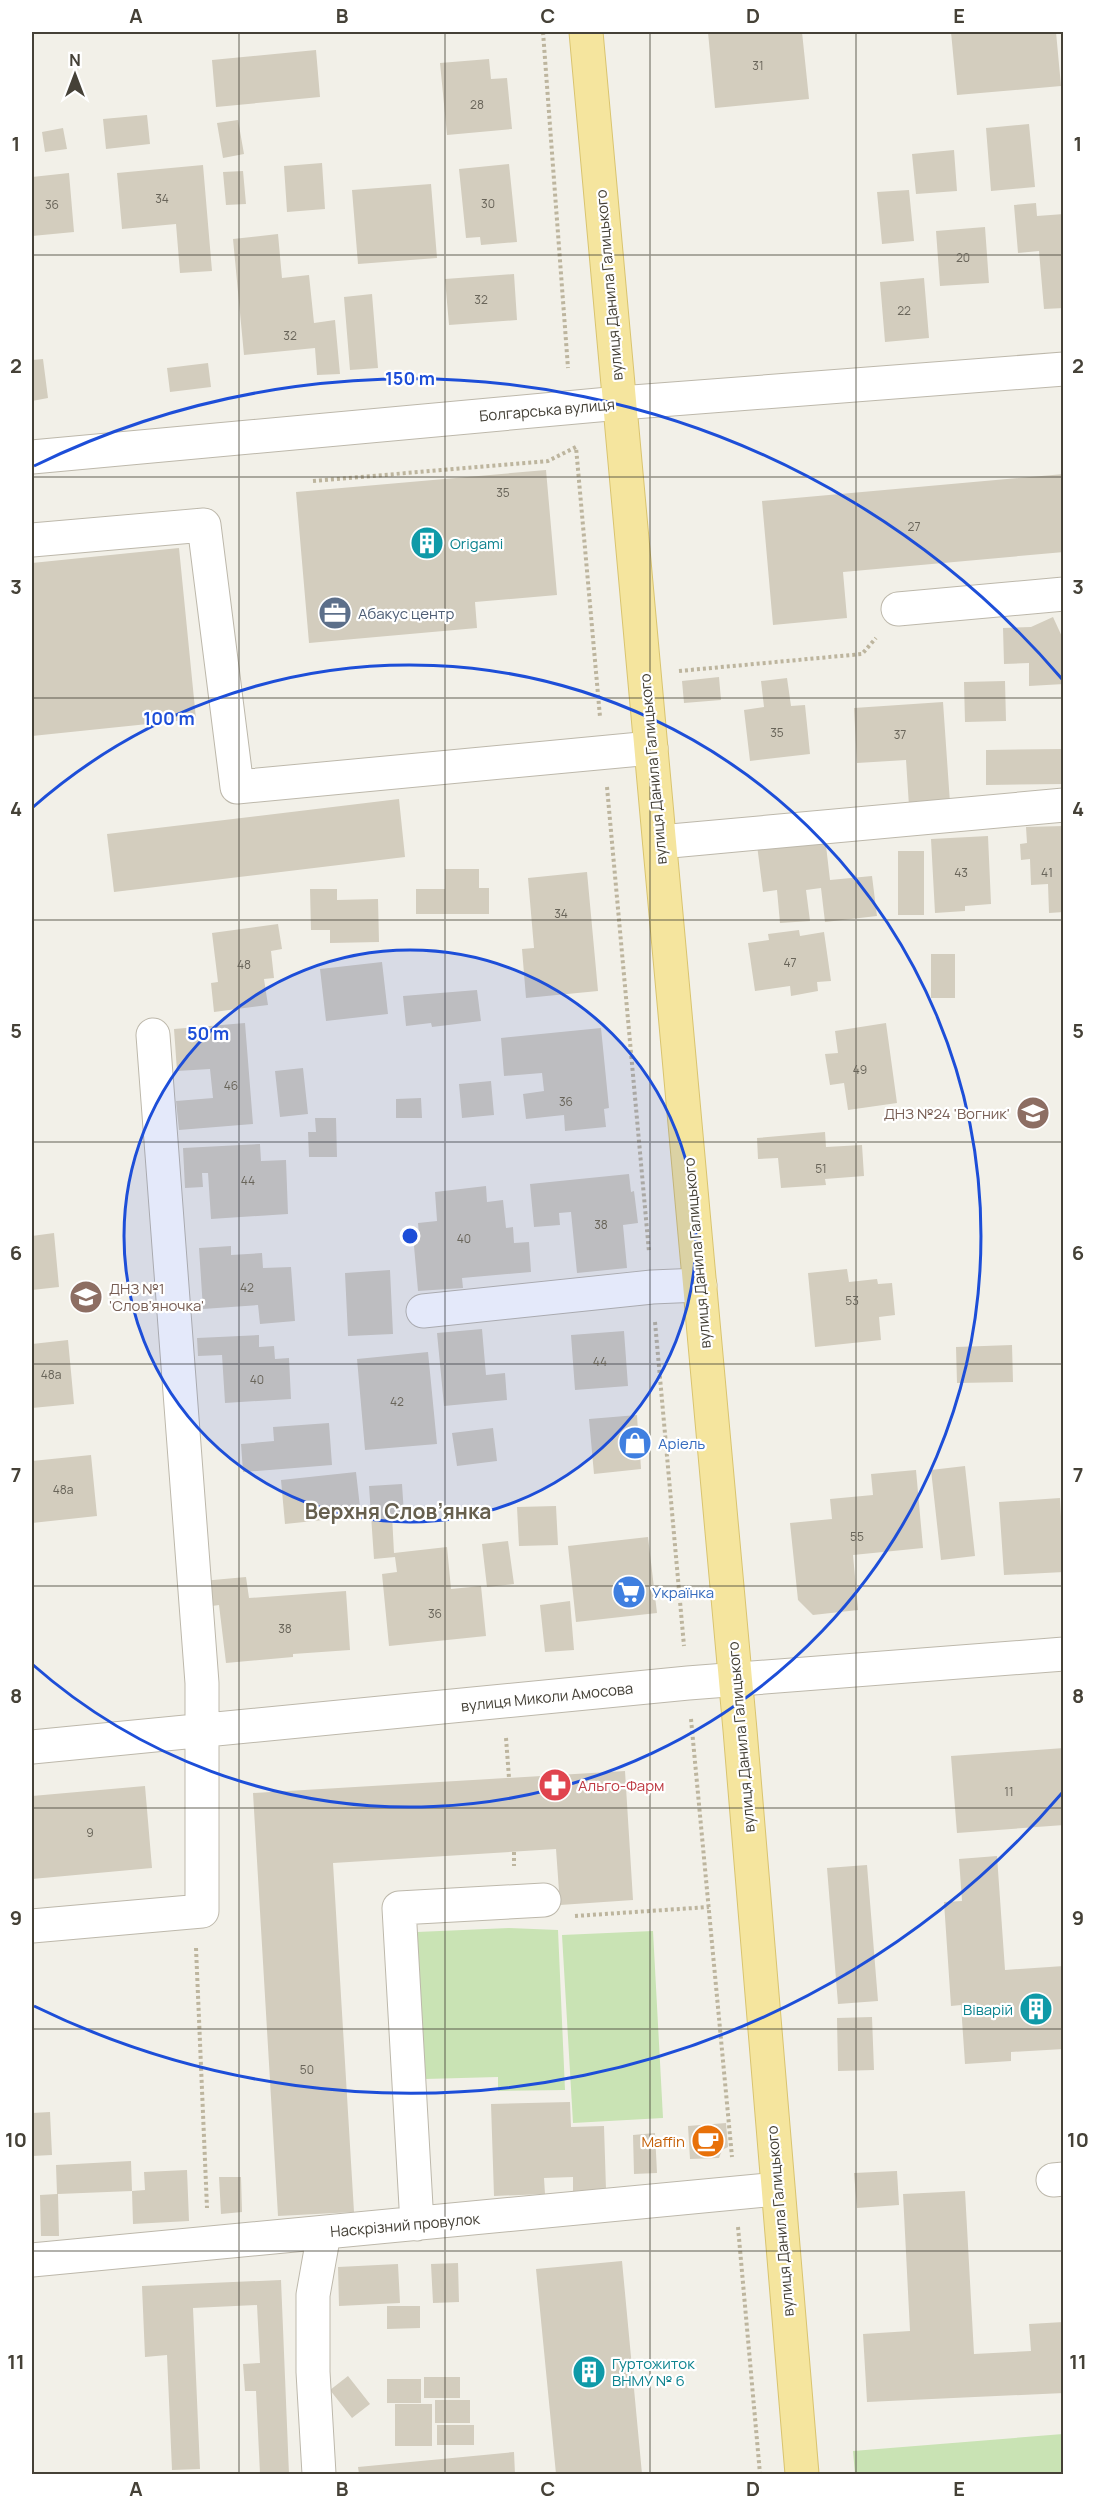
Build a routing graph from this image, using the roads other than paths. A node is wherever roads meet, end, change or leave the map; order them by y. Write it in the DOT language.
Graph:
graph roads {
  1 [pos="586,32"];
  2 [pos="1064,369"];
  3 [pos="620,404"];
  4 [pos="32,457"];
  5 [pos="32,540"];
  6 [pos="1064,594"];
  7 [pos="898,609"];
  8 [pos="651,748"];
  9 [pos="1064,805"];
  10 [pos="660,842"];
  11 [pos="153,1035"];
  12 [pos="700,1285"];
  13 [pos="423,1311"];
  14 [pos="1064,1654"];
  15 [pos="736,1681"];
  16 [pos="201,1731"];
  17 [pos="32,1747"];
  18 [pos="544,1900"];
  19 [pos="32,1926"];
  20 [pos="777,2189"];
  21 [pos="417,2224"];
  22 [pos="324,2233"];
  23 [pos="32,2260"];
  24 [pos="319,2475"];
  25 [pos="802,2475"];
  1 -- 3 [label="main road, вулиця Данила Галицького"];
  2 -- 3 [label="street, Болгарська вулиця"];
  3 -- 4 [label="street, Болгарська вулиця"];
  3 -- 8 [label="main road, вулиця Данила Галицького"];
  5 -- 8 [label="street"];
  6 -- 7 [label="street"];
  8 -- 10 [label="main road, вулиця Данила Галицького"];
  9 -- 10 [label="street"];
  10 -- 12 [label="main road, вулиця Данила Галицького"];
  11 -- 16 [label="street"];
  12 -- 13 [label="street"];
  12 -- 15 [label="main road, вулиця Данила Галицького"];
  14 -- 15 [label="street, вулиця Миколи Амосова"];
  15 -- 16 [label="street, вулиця Миколи Амосова"];
  15 -- 20 [label="main road, вулиця Данила Галицького"];
  16 -- 17 [label="street, вулиця Миколи Амосова"];
  16 -- 19 [label="street"];
  18 -- 21 [label="street"];
  20 -- 21 [label="street, Наскрізний провулок"];
  20 -- 25 [label="main road, вулиця Данила Галицького"];
  21 -- 22 [label="street, Наскрізний провулок"];
  22 -- 23 [label="street, Наскрізний провулок"];
  22 -- 24 [label="street"];
}
